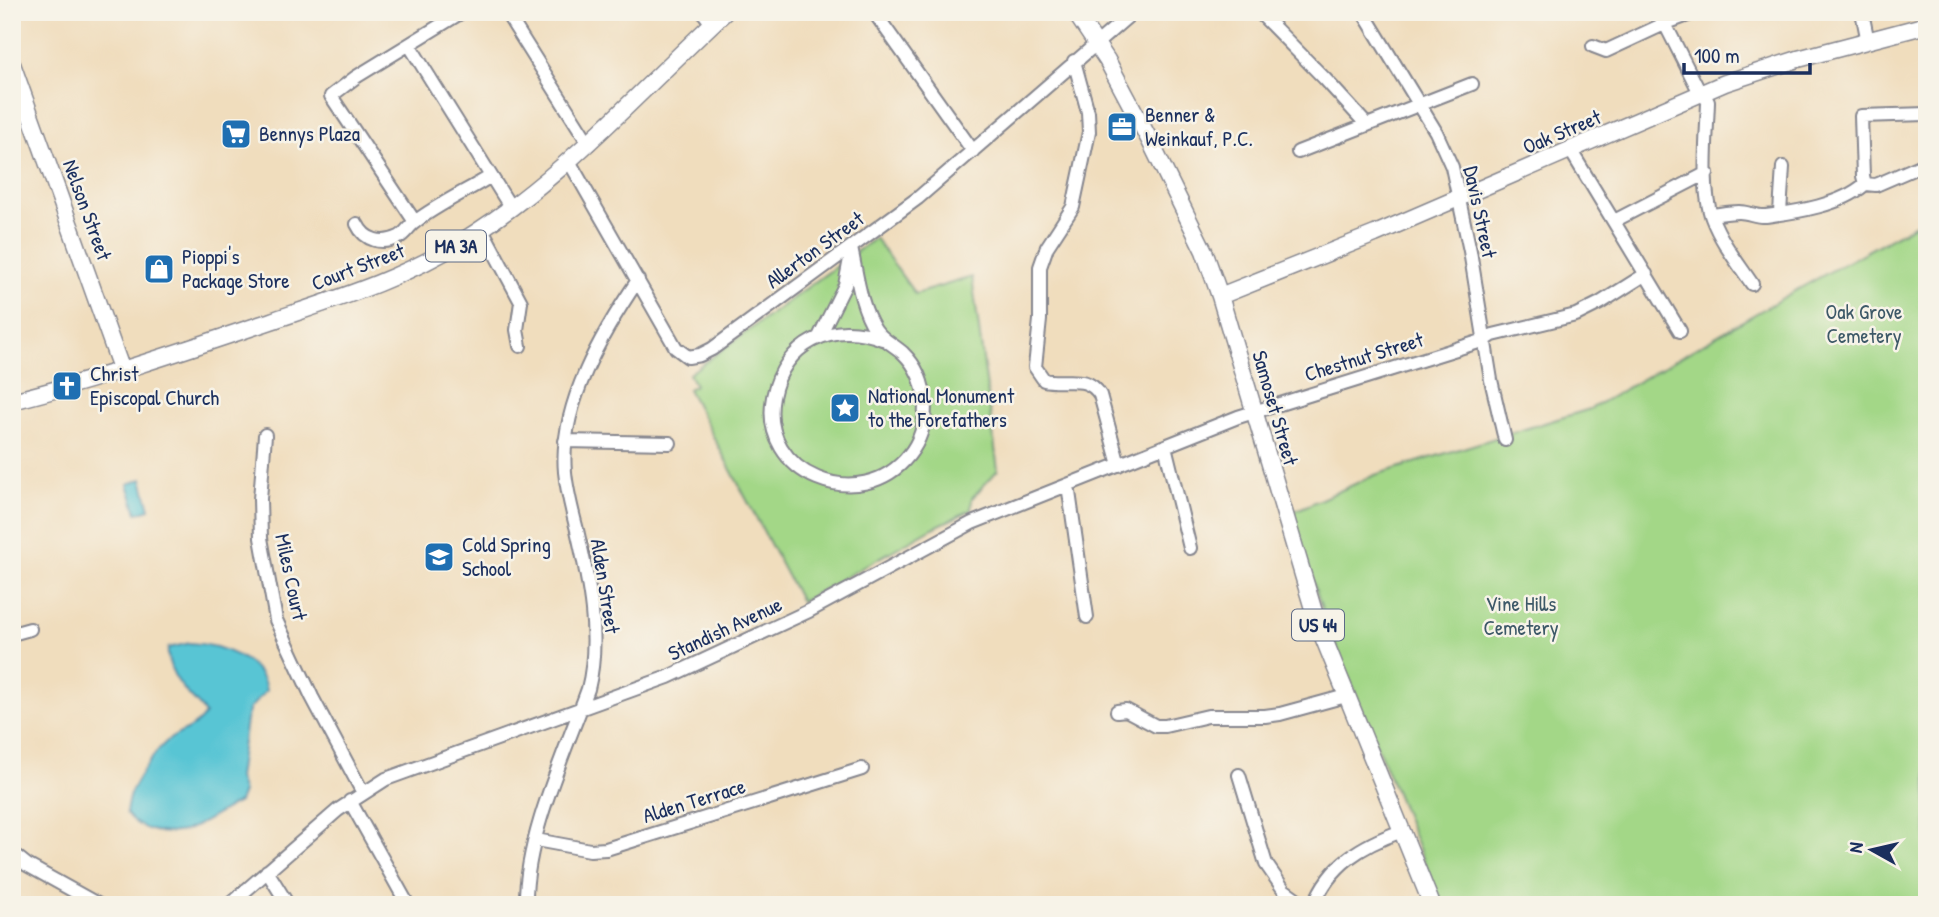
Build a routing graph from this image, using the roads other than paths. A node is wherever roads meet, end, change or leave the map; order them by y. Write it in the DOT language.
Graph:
graph roads {
  1 [pos="462,12"];
  2 [pos="506,12"];
  3 [pos="725,12"];
  4 [pos="874,12"];
  5 [pos="1075,12"];
  6 [pos="1133,12"];
  7 [pos="1258,12"];
  8 [pos="1363,12"];
  9 [pos="1696,12"];
  10 [pos="1862,12"];
  11 [pos="707,18"];
  12 [pos="1662,18"];
  13 [pos="1927,25"];
  14 [pos="1096,42"];
  15 [pos="1868,42"];
  16 [pos="410,46"];
  17 [pos="1599,48"];
  18 [pos="1074,61"];
  19 [pos="12,64"];
  20 [pos="1472,84"];
  21 [pos="1700,93"];
  22 [pos="1419,104"];
  23 [pos="29,111"];
  24 [pos="1927,114"];
  25 [pos="12,116"];
  26 [pos="1367,125"];
  27 [pos="589,144"];
  28 [pos="1571,150"];
  29 [pos="973,151"];
  30 [pos="1298,152"];
  31 [pos="569,161"];
  32 [pos="1927,163"];
  33 [pos="1783,167"];
  34 [pos="1707,173"];
  35 [pos="491,176"];
  36 [pos="1865,184"];
  37 [pos="1459,196"];
  38 [pos="511,208"];
  39 [pos="1780,212"];
  40 [pos="1711,215"];
  41 [pos="1614,221"];
  42 [pos="415,222"];
  43 [pos="357,224"];
  44 [pos="482,229"];
  45 [pos="851,248"];
  46 [pos="1646,274"];
  47 [pos="638,280"];
  48 [pos="1752,284"];
  49 [pos="1220,296"];
  50 [pos="1680,331"];
  51 [pos="819,337"];
  52 [pos="882,339"];
  53 [pos="1485,340"];
  54 [pos="520,346"];
  55 [pos="122,371"];
  56 [pos="12,401"];
  57 [pos="1254,412"];
  58 [pos="265,435"];
  59 [pos="1505,440"];
  60 [pos="565,441"];
  61 [pos="670,443"];
  62 [pos="1165,446"];
  63 [pos="1119,465"];
  64 [pos="1068,485"];
  65 [pos="1190,548"];
  66 [pos="1087,617"];
  67 [pos="30,629"];
  68 [pos="12,634"];
  69 [pos="1346,696"];
  70 [pos="582,707"];
  71 [pos="1117,711"];
  72 [pos="862,769"];
  73 [pos="1239,775"];
  74 [pos="363,793"];
  75 [pos="350,801"];
  76 [pos="1402,831"];
  77 [pos="536,840"];
  78 [pos="12,853"];
  79 [pos="267,871"];
  80 [pos="99,905"];
  81 [pos="229,905"];
  82 [pos="288,905"];
  83 [pos="408,905"];
  84 [pos="526,905"];
  85 [pos="1305,905"];
  86 [pos="1314,905"];
  87 [pos="1422,905"];
  88 [pos="1432,905"];
  1 -- 16 [label="street"];
  2 -- 27 [label="street"];
  3 -- 11 [label="main road, Court Street / MA 3A"];
  4 -- 29 [label="street"];
  5 -- 14 [label="main road, Samoset Street / US 44"];
  6 -- 14 [label="street, Allerton Street"];
  7 -- 26 [label="street"];
  8 -- 22 [label="street, Davis Street"];
  9 -- 12 [label="street"];
  10 -- 15 [label="street"];
  11 -- 27 [label="main road, Court Street / MA 3A"];
  12 -- 17 [label="street"];
  12 -- 21 [label="street"];
  13 -- 15 [label="main road, Oak Street"];
  14 -- 18 [label="street, Allerton Street"];
  14 -- 49 [label="main road, Samoset Street / US 44"];
  15 -- 21 [label="main road, Oak Street"];
  16 -- 35 [label="street"];
  16 -- 42 [label="street"];
  18 -- 29 [label="street, Allerton Street"];
  18 -- 63 [label="street"];
  19 -- 23 [label="main road, Nelson Street"];
  20 -- 22 [label="street"];
  21 -- 28 [label="main road, Oak Street"];
  21 -- 34 [label="street"];
  22 -- 26 [label="street"];
  22 -- 37 [label="street, Davis Street"];
  23 -- 25 [label="street"];
  23 -- 55 [label="main road, Nelson Street"];
  24 -- 36 [label="street"];
  26 -- 30 [label="street"];
  27 -- 31 [label="main road, Court Street / MA 3A"];
  28 -- 37 [label="main road, Oak Street"];
  28 -- 41 [label="street"];
  29 -- 45 [label="street, Allerton Street"];
  31 -- 38 [label="main road, Court Street / MA 3A"];
  31 -- 47 [label="street, Allerton Street"];
  32 -- 36 [label="street"];
  33 -- 39 [label="street"];
  34 -- 40 [label="street"];
  34 -- 41 [label="street"];
  35 -- 38 [label="street"];
  35 -- 42 [label="street"];
  36 -- 39 [label="street"];
  37 -- 49 [label="main road, Oak Street"];
  37 -- 53 [label="street, Davis Street"];
  38 -- 44 [label="main road, Court Street / MA 3A"];
  39 -- 40 [label="street"];
  40 -- 48 [label="street"];
  41 -- 46 [label="street"];
  42 -- 43 [label="street"];
  44 -- 54 [label="street"];
  44 -- 55 [label="main road, Court Street / MA 3A"];
  45 -- 47 [label="street, Allerton Street"];
  45 -- 51 [label="street"];
  45 -- 52 [label="street"];
  46 -- 50 [label="street"];
  46 -- 53 [label="street, Chestnut Street"];
  47 -- 60 [label="street, Alden Street"];
  49 -- 57 [label="main road, Samoset Street / US 44"];
  51 -- 52 [label="street"];
  51 -- 52 [label="street"];
  53 -- 57 [label="street, Chestnut Street"];
  53 -- 59 [label="street, Davis Street"];
  55 -- 56 [label="main road, Court Street / MA 3A"];
  57 -- 62 [label="street, Standish Avenue"];
  57 -- 69 [label="main road, Samoset Street / US 44"];
  58 -- 74 [label="street, Miles Court"];
  60 -- 61 [label="street"];
  60 -- 70 [label="street, Alden Street"];
  62 -- 63 [label="street, Standish Avenue"];
  62 -- 65 [label="street"];
  63 -- 64 [label="street, Standish Avenue"];
  64 -- 66 [label="street"];
  64 -- 70 [label="street, Standish Avenue"];
  67 -- 68 [label="street"];
  69 -- 71 [label="street"];
  69 -- 76 [label="main road, Samoset Street / US 44"];
  70 -- 74 [label="street, Standish Avenue"];
  70 -- 77 [label="street, Alden Street"];
  72 -- 77 [label="street, Alden Terrace"];
  73 -- 85 [label="street"];
  74 -- 75 [label="street, Standish Avenue"];
  75 -- 79 [label="street, Standish Avenue"];
  75 -- 83 [label="street"];
  76 -- 86 [label="street"];
  76 -- 87 [label="main road, Samoset Street / US 44"];
  76 -- 88 [label="main road, Samoset Street / US 44"];
  77 -- 84 [label="street, Alden Street"];
  78 -- 80 [label="street"];
  79 -- 81 [label="street, Standish Avenue"];
  79 -- 82 [label="street"];
}
